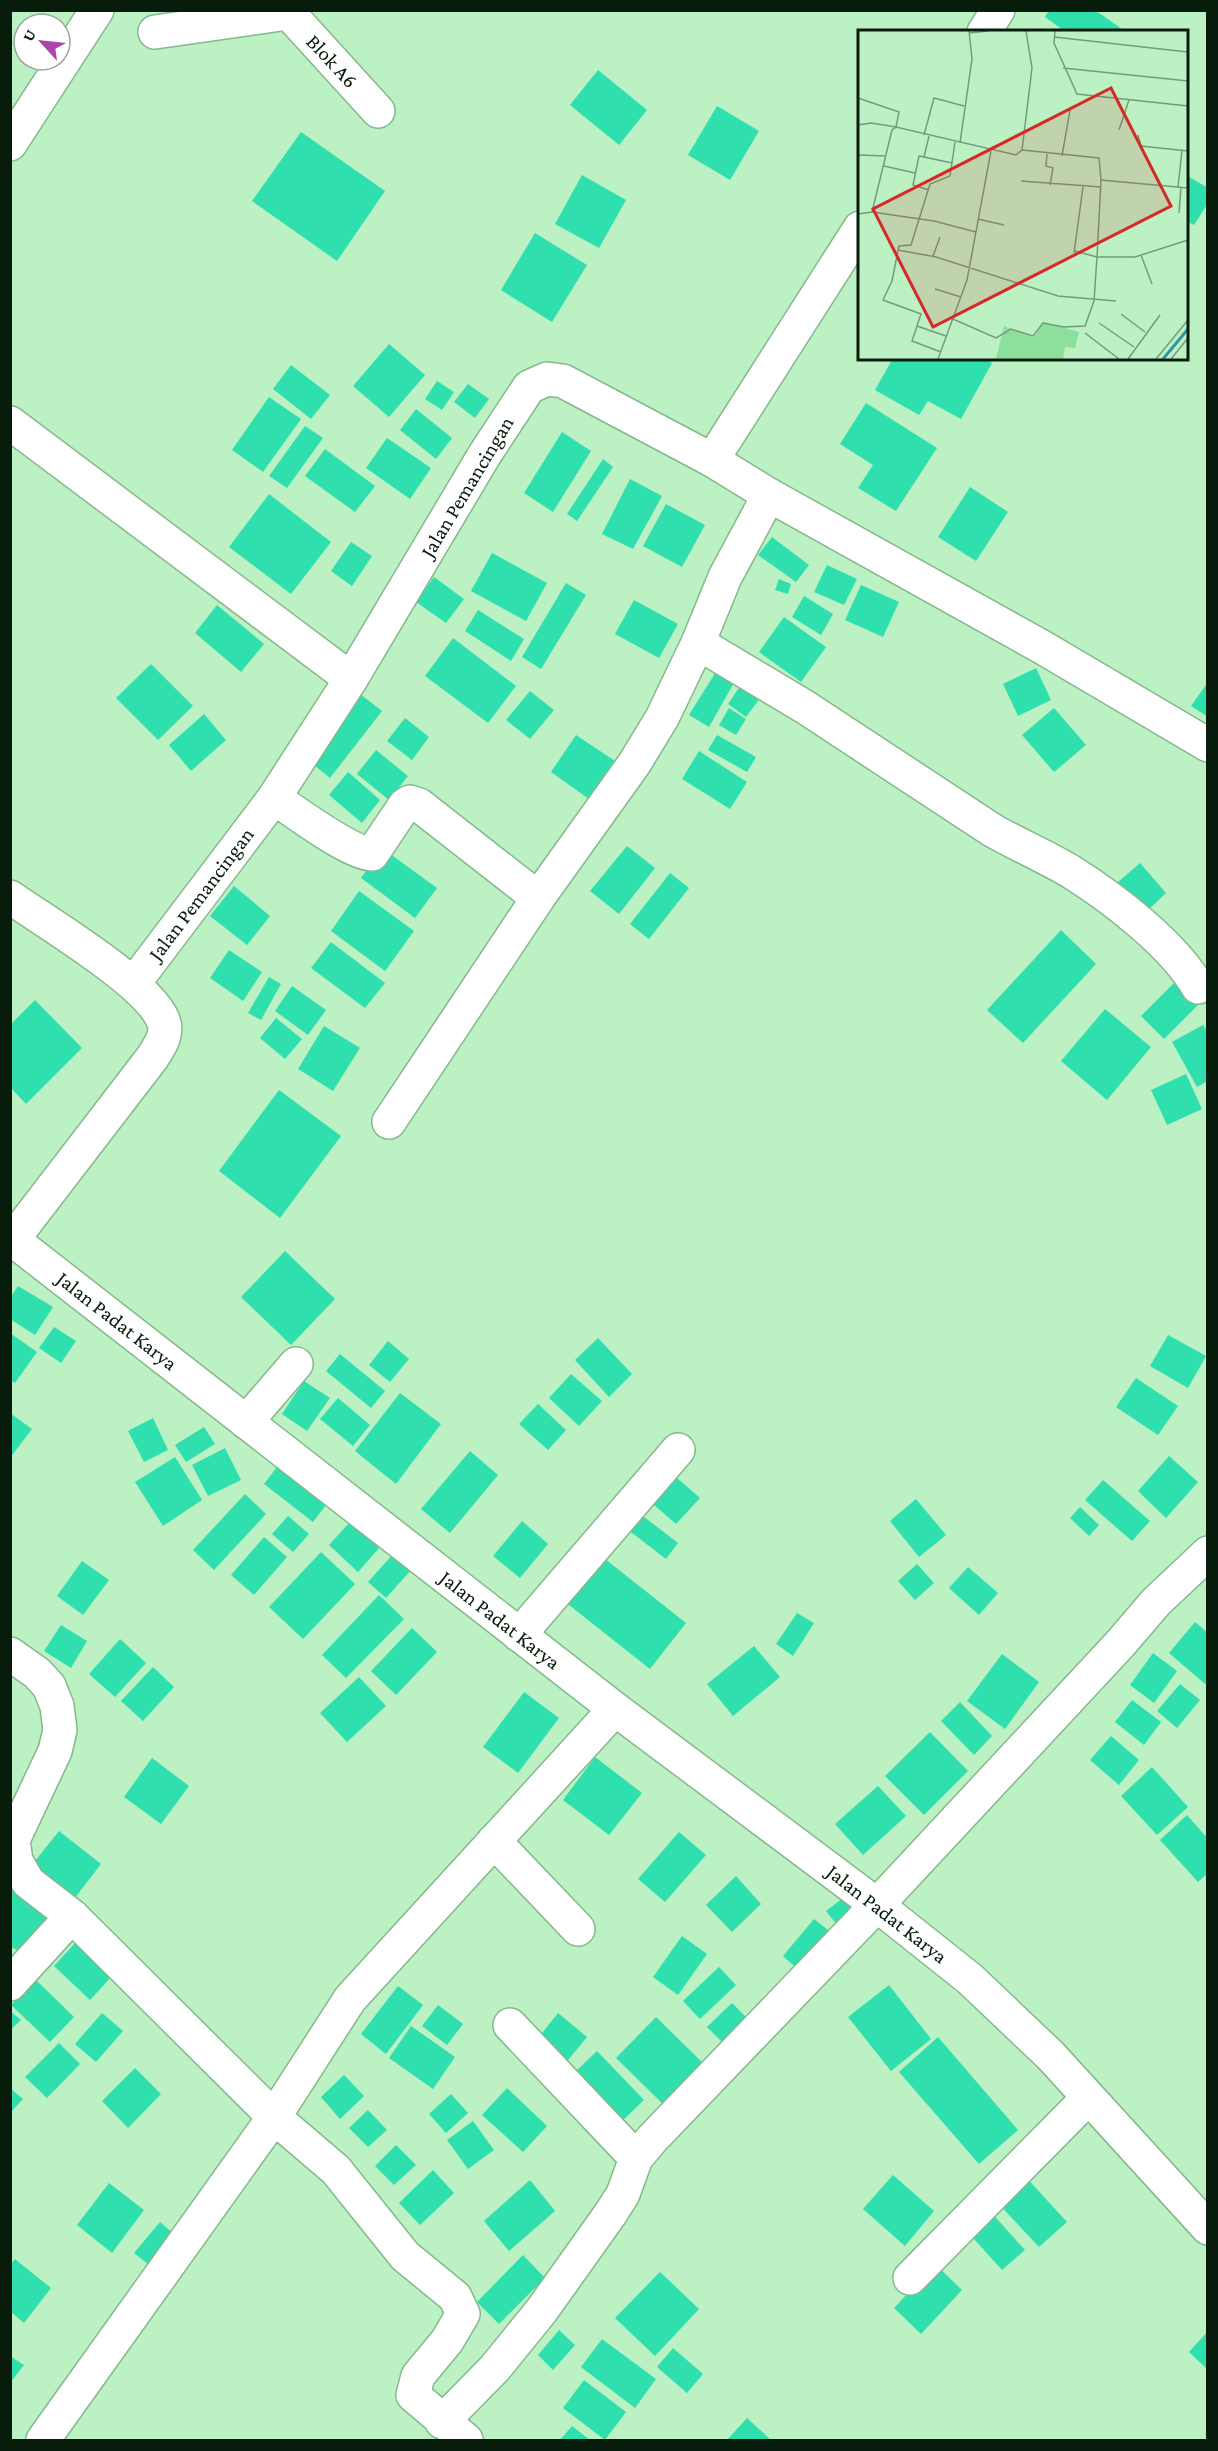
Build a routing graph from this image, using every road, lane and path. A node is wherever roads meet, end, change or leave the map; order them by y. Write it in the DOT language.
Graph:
graph roads {
  1 [pos="98,10"];
  2 [pos="998,10"];
  3 [pos="287,12"];
  4 [pos="985,30"];
  5 [pos="155,32"];
  6 [pos="378,111"];
  7 [pos="10,144"];
  8 [pos="858,231"];
  9 [pos="10,423"];
  10 [pos="712,460"];
  11 [pos="770,495"];
  12 [pos="698,643"];
  13 [pos="351,679"];
  14 [pos="1208,745"];
  15 [pos="274,798"];
  16 [pos="10,897"];
  17 [pos="538,898"];
  18 [pos="1198,969"];
  19 [pos="134,983"];
  20 [pos="389,1122"];
  21 [pos="12,1242"];
  22 [pos="296,1364"];
  23 [pos="246,1422"];
  24 [pos="678,1450"];
  25 [pos="1208,1553"];
  26 [pos="519,1635"];
  27 [pos="10,1654"];
  28 [pos="615,1709"];
  29 [pos="494,1841"];
  30 [pos="878,1905"];
  31 [pos="72,1916"];
  32 [pos="578,1929"];
  33 [pos="10,1984"];
  34 [pos="510,2025"];
  35 [pos="1088,2098"];
  36 [pos="274,2117"];
  37 [pos="636,2158"];
  38 [pos="1208,2228"];
  39 [pos="910,2278"];
  40 [pos="454,2431"];
  41 [pos="43,2440"];
  1 -- 7 [label="street"];
  2 -- 4 [label="street"];
  3 -- 5 [label="street"];
  3 -- 6 [label="street, Blok A6"];
  8 -- 10 [label="street"];
  9 -- 13 [label="street"];
  10 -- 11 [label="street, Jalan Pemancingan"];
  10 -- 13 [label="street, Jalan Pemancingan"];
  11 -- 12 [label="street"];
  11 -- 14 [label="street, Jalan Pemancingan"];
  12 -- 17 [label="street"];
  12 -- 18 [label="street"];
  13 -- 15 [label="street, Jalan Pemancingan"];
  15 -- 17 [label="street"];
  15 -- 19 [label="street, Jalan Pemancingan"];
  16 -- 19 [label="street, Jalan Padat Karya"];
  17 -- 20 [label="street"];
  19 -- 21 [label="street, Jalan Padat Karya"];
  21 -- 23 [label="street, Jalan Padat Karya"];
  22 -- 23 [label="street"];
  23 -- 26 [label="street, Jalan Padat Karya"];
  24 -- 26 [label="street"];
  25 -- 30 [label="street"];
  26 -- 28 [label="street, Jalan Padat Karya"];
  27 -- 31 [label="street"];
  28 -- 29 [label="street"];
  28 -- 30 [label="street, Jalan Padat Karya"];
  29 -- 32 [label="street"];
  29 -- 36 [label="street"];
  30 -- 35 [label="street, Jalan Padat Karya"];
  30 -- 37 [label="street"];
  31 -- 33 [label="street"];
  31 -- 36 [label="street"];
  34 -- 37 [label="street"];
  35 -- 38 [label="street, Jalan Padat Karya"];
  35 -- 39 [label="street"];
  36 -- 40 [label="street"];
  36 -- 41 [label="street"];
  37 -- 40 [label="street"];
}
